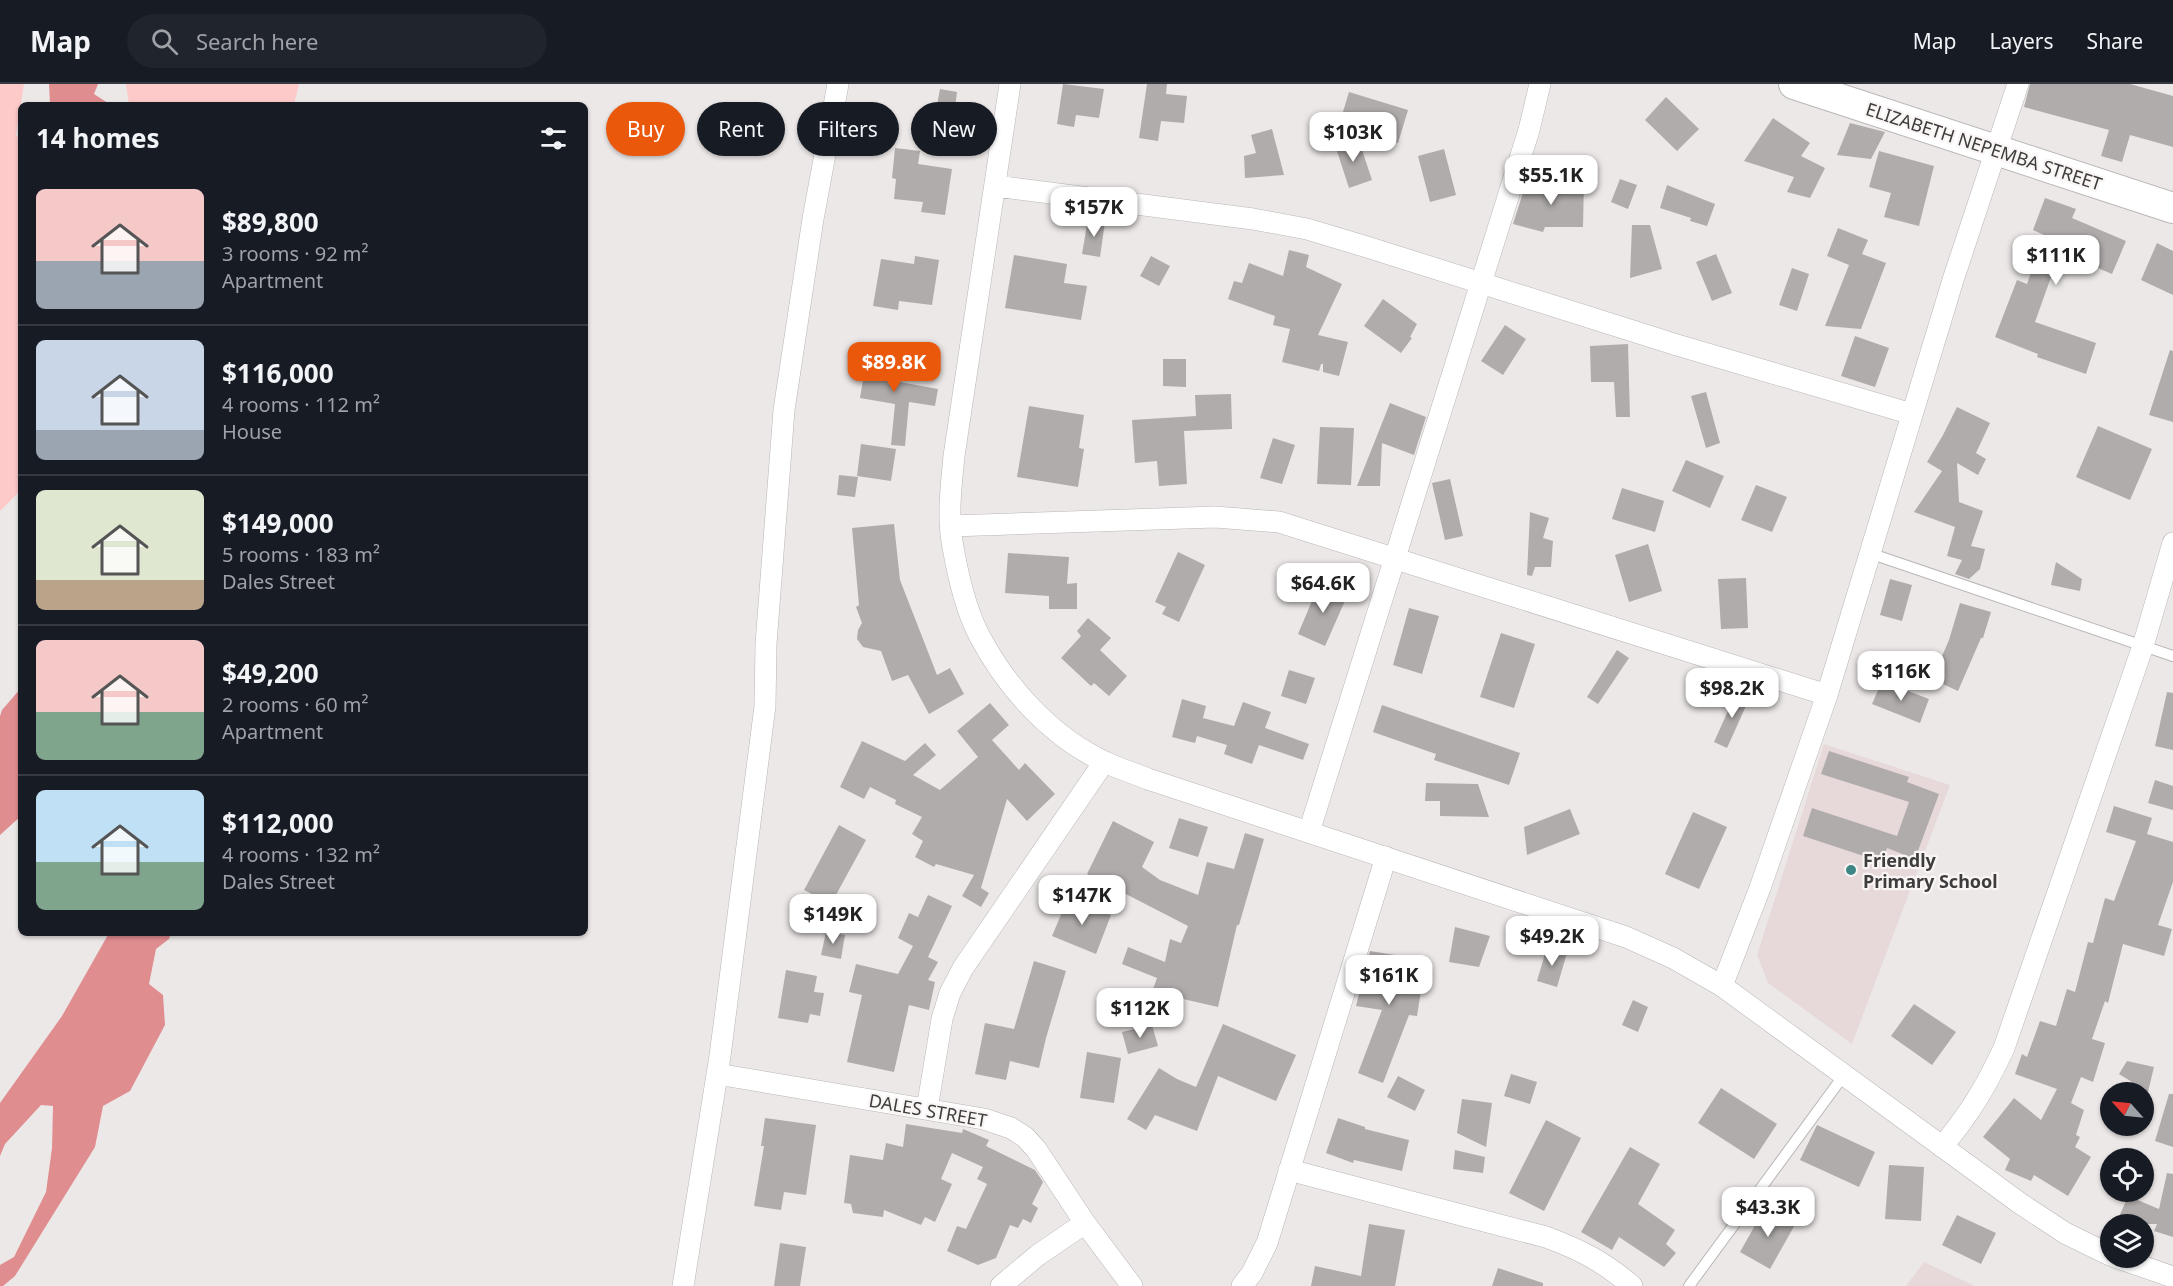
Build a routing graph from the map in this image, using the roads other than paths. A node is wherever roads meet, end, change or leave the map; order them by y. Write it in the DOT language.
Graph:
graph roads {
  1 [pos="838,84"];
  2 [pos="1010,84"];
  3 [pos="1540,84"];
  4 [pos="1794,84"];
  5 [pos="2018,84"];
  6 [pos="1996,150"];
  7 [pos="996,186"];
  8 [pos="2173,208"];
  9 [pos="1481,283"];
  10 [pos="1912,414"];
  11 [pos="951,526"];
  12 [pos="2173,543"];
  13 [pos="1869,553"];
  14 [pos="1395,558"];
  15 [pos="2143,646"];
  16 [pos="2173,656"];
  17 [pos="1827,695"];
  18 [pos="1104,762"];
  19 [pos="1309,832"];
  20 [pos="1386,857"];
  21 [pos="1722,986"];
  22 [pos="717,1074"];
  23 [pos="1844,1075"];
  24 [pos="927,1109"];
  25 [pos="1942,1147"];
  26 [pos="1289,1170"];
  27 [pos="1086,1223"];
  28 [pos="2100,1250"];
  29 [pos="2147,1268"];
  30 [pos="2173,1277"];
  31 [pos="683,1286"];
  32 [pos="1001,1286"];
  33 [pos="1132,1286"];
  34 [pos="1242,1286"];
  35 [pos="1632,1286"];
  36 [pos="1689,1286"];
  1 -- 22 [label="street"];
  2 -- 7 [label="street"];
  3 -- 9 [label="street"];
  4 -- 6 [label="street, ELIZABETH NEPEMBA STREET"];
  5 -- 6 [label="street"];
  6 -- 8 [label="street, ELIZABETH NEPEMBA STREET"];
  6 -- 10 [label="street"];
  7 -- 9 [label="street"];
  7 -- 11 [label="street"];
  9 -- 10 [label="street"];
  9 -- 14 [label="street"];
  10 -- 13 [label="street"];
  11 -- 14 [label="street"];
  11 -- 18 [label="street"];
  12 -- 15 [label="street"];
  13 -- 15 [label="lane"];
  13 -- 17 [label="street"];
  14 -- 17 [label="street"];
  14 -- 19 [label="street"];
  15 -- 16 [label="lane"];
  15 -- 25 [label="street"];
  17 -- 21 [label="street"];
  18 -- 19 [label="street"];
  18 -- 24 [label="street"];
  19 -- 20 [label="street"];
  20 -- 21 [label="street"];
  20 -- 26 [label="street"];
  21 -- 23 [label="street"];
  22 -- 24 [label="street, DALES STREET"];
  22 -- 31 [label="street"];
  23 -- 25 [label="street"];
  23 -- 36 [label="lane"];
  24 -- 27 [label="street, DALES STREET"];
  25 -- 28 [label="street"];
  26 -- 34 [label="street"];
  26 -- 35 [label="street"];
  27 -- 32 [label="street"];
  27 -- 33 [label="street, DALES STREET"];
  29 -- 30 [label="street"];
}
